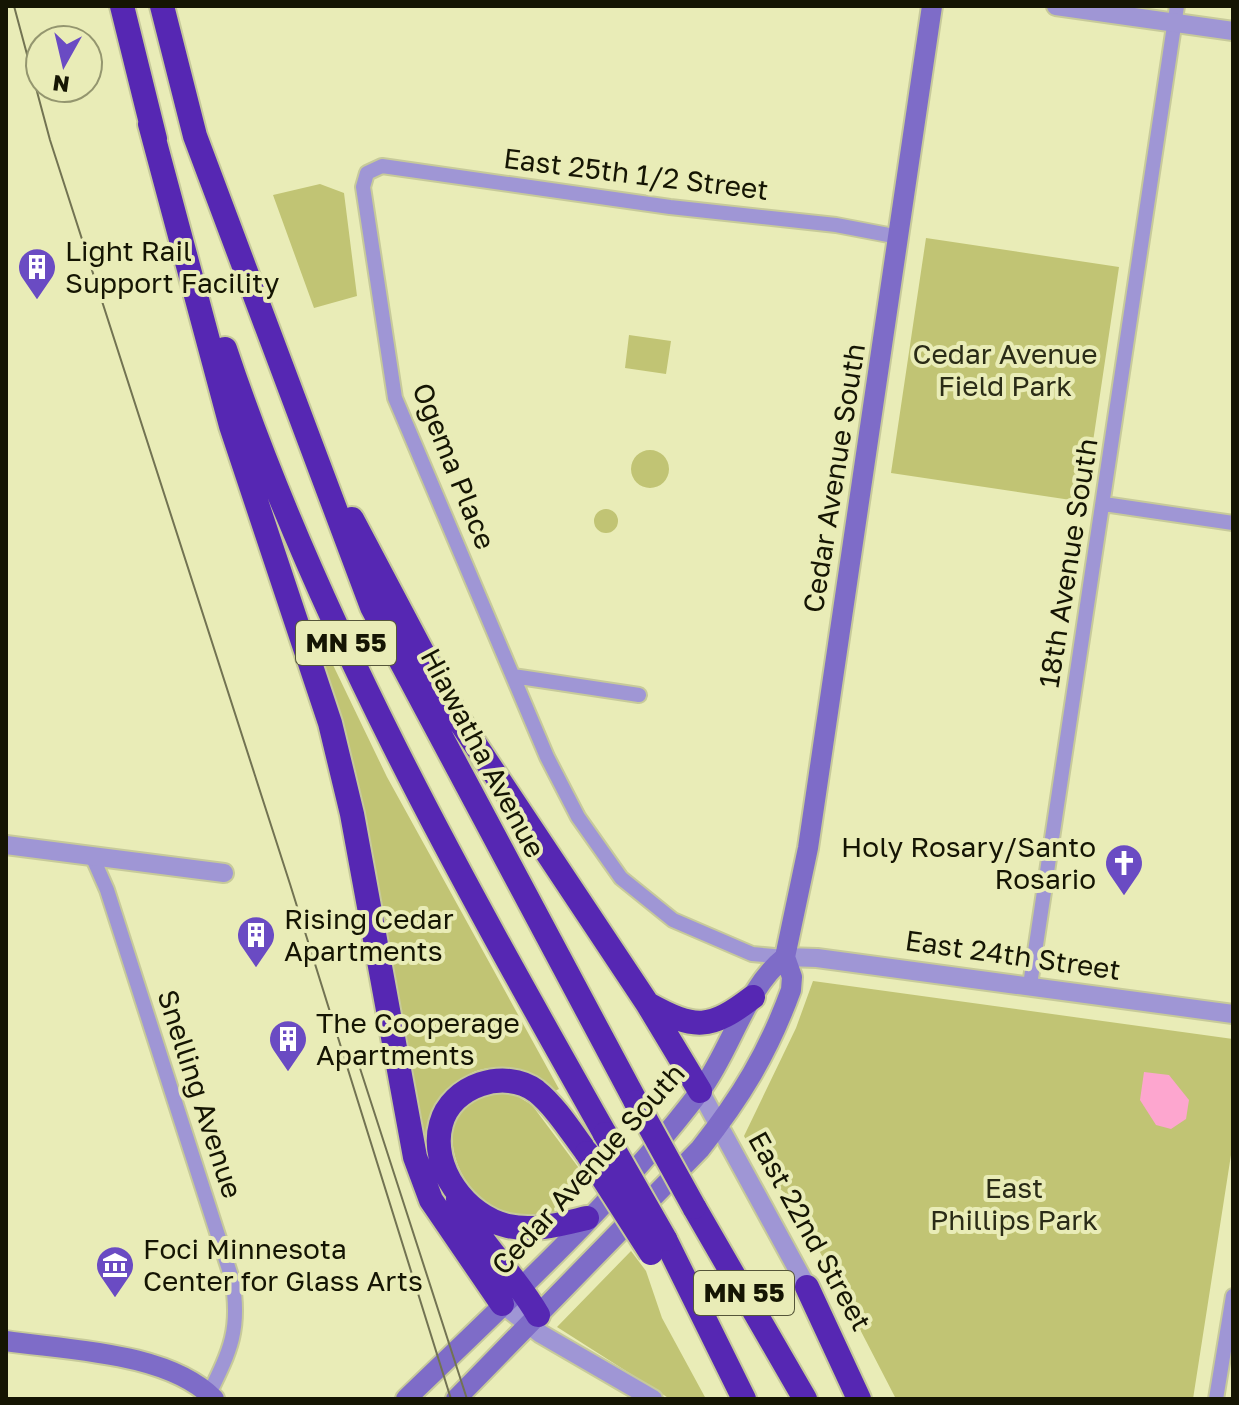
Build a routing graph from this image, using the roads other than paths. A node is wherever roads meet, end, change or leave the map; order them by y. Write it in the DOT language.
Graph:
graph roads {
  1 [pos="122,6"];
  2 [pos="162,6"];
  3 [pos="932,6"];
  4 [pos="1056,6"];
  5 [pos="1176,14"];
  6 [pos="1233,31"];
  7 [pos="150,124"];
  8 [pos="367,173"];
  9 [pos="899,237"];
  10 [pos="287,388"];
  11 [pos="1104,504"];
  12 [pos="1233,523"];
  13 [pos="513,676"];
  14 [pos="639,695"];
  15 [pos="6,845"];
  16 [pos="92,856"];
  17 [pos="224,873"];
  18 [pos="785,957"];
  19 [pos="1030,985"];
  20 [pos="753,997"];
  21 [pos="647,1003"];
  22 [pos="1233,1014"];
  23 [pos="700,1091"];
  24 [pos="718,1125"];
  25 [pos="454,1190"];
  26 [pos="587,1218"];
  27 [pos="658,1246"];
  28 [pos="521,1285"];
  29 [pos="807,1287"];
  30 [pos="1233,1296"];
  31 [pos="502,1304"];
  32 [pos="534,1320"];
  33 [pos="6,1341"];
  34 [pos="211,1396"];
  35 [pos="406,1399"];
  36 [pos="456,1399"];
  37 [pos="653,1399"];
  38 [pos="744,1399"];
  39 [pos="805,1399"];
  40 [pos="859,1399"];
  41 [pos="870,1399"];
  42 [pos="1216,1399"];
  1 -- 7 [label="highway, MN 55"];
  2 -- 10 [label="highway, Hiawatha Avenue / MN 55"];
  3 -- 9 [label="main road, Cedar Avenue South"];
  4 -- 5 [label="street"];
  5 -- 6 [label="street"];
  5 -- 11 [label="street, 18th Avenue South"];
  7 -- 27 [label="highway, MN 55, bridge"];
  7 -- 31 [label="highway"];
  8 -- 9 [label="street, East 25th 1/2 Street"];
  8 -- 13 [label="street, Ogema Place"];
  9 -- 18 [label="main road, Cedar Avenue South"];
  10 -- 21 [label="highway"];
  10 -- 39 [label="highway, Hiawatha Avenue / MN 55, bridge"];
  11 -- 12 [label="street"];
  11 -- 19 [label="street, 18th Avenue South"];
  13 -- 14 [label="street"];
  13 -- 18 [label="street, Ogema Place"];
  15 -- 16 [label="street"];
  16 -- 17 [label="street"];
  16 -- 34 [label="street, Snelling Avenue"];
  18 -- 19 [label="street, East 24th Street"];
  18 -- 20 [label="main road, Cedar Avenue South"];
  18 -- 24 [label="main road, Cedar Avenue South"];
  19 -- 22 [label="street, East 24th Street"];
  20 -- 21 [label="highway"];
  20 -- 23 [label="main road, Cedar Avenue South"];
  21 -- 23 [label="highway"];
  23 -- 24 [label="street, East 22nd Street"];
  23 -- 26 [label="main road, Cedar Avenue South"];
  24 -- 29 [label="street, East 22nd Street"];
  24 -- 32 [label="main road, Cedar Avenue South"];
  25 -- 26 [label="highway"];
  25 -- 27 [label="highway, bridge"];
  25 -- 28 [label="highway"];
  26 -- 28 [label="main road, Cedar Avenue South"];
  27 -- 38 [label="highway"];
  28 -- 31 [label="main road, Cedar Avenue South"];
  28 -- 32 [label="highway"];
  29 -- 40 [label="highway"];
  29 -- 41 [label="street, East 22nd Street"];
  30 -- 42 [label="street"];
  31 -- 32 [label="street"];
  31 -- 35 [label="main road, Cedar Avenue South"];
  32 -- 36 [label="main road, Cedar Avenue South"];
  32 -- 37 [label="street"];
  33 -- 34 [label="main road"];
}
